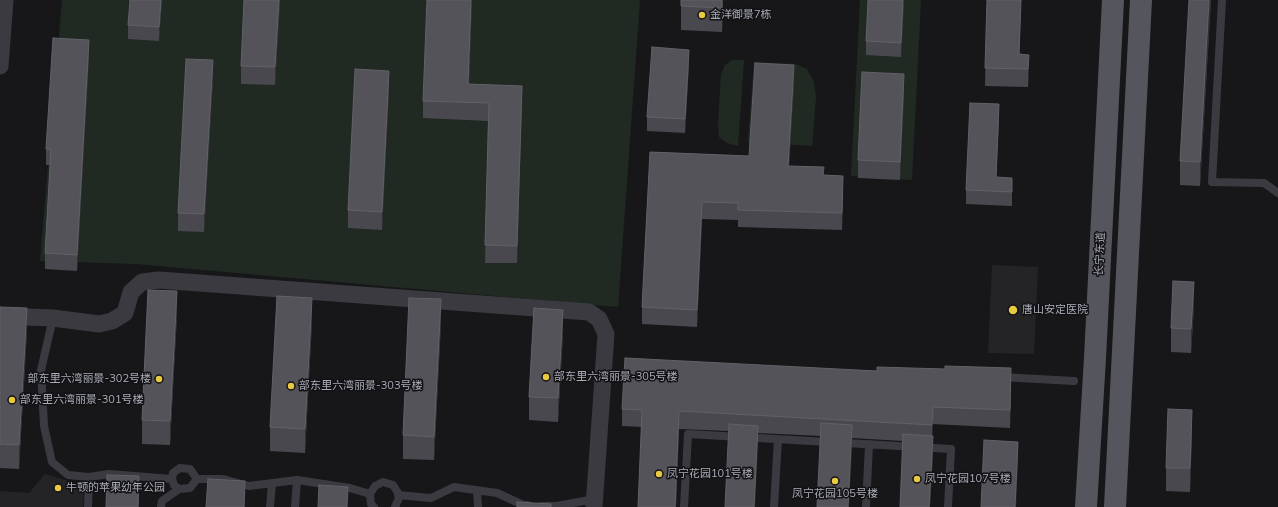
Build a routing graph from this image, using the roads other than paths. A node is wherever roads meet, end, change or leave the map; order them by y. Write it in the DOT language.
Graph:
graph roads {
  1 [pos="6,0"];
  2 [pos="1112,0"];
  3 [pos="1141,0"];
  4 [pos="1222,0"];
  5 [pos="0,66"];
  6 [pos="1278,193"];
  7 [pos="0,316"];
  8 [pos="53,318"];
  9 [pos="995,377"];
  10 [pos="1074,381"];
  11 [pos="778,439"];
  12 [pos="869,444"];
  13 [pos="89,477"];
  14 [pos="172,479"];
  15 [pos="197,479"];
  16 [pos="297,480"];
  17 [pos="272,483"];
  18 [pos="179,488"];
  19 [pos="478,491"];
  20 [pos="370,494"];
  21 [pos="398,495"];
  22 [pos="595,503"];
  23 [pos="88,507"];
  24 [pos="161,507"];
  25 [pos="270,507"];
  26 [pos="295,507"];
  27 [pos="374,507"];
  28 [pos="395,507"];
  29 [pos="478,507"];
  30 [pos="684,507"];
  31 [pos="774,507"];
  32 [pos="866,507"];
  33 [pos="948,507"];
  34 [pos="1086,507"];
  35 [pos="1115,507"];
  1 -- 5 [label="street"];
  2 -- 34 [label="main road, 长宁东道"];
  3 -- 35 [label="main road"];
  4 -- 6 [label="lane"];
  7 -- 8 [label="street"];
  8 -- 13 [label="lane"];
  8 -- 22 [label="street"];
  9 -- 10 [label="lane"];
  11 -- 12 [label="lane"];
  11 -- 30 [label="lane"];
  11 -- 31 [label="lane"];
  12 -- 32 [label="lane"];
  12 -- 33 [label="lane"];
  13 -- 14 [label="lane"];
  13 -- 23 [label="lane"];
  14 -- 15 [label="lane"];
  14 -- 18 [label="lane"];
  15 -- 17 [label="lane"];
  15 -- 18 [label="lane"];
  16 -- 17 [label="lane"];
  16 -- 20 [label="lane"];
  16 -- 26 [label="lane"];
  17 -- 25 [label="lane"];
  18 -- 24 [label="lane"];
  19 -- 21 [label="lane"];
  19 -- 22 [label="lane"];
  19 -- 29 [label="lane"];
  20 -- 21 [label="lane"];
  20 -- 27 [label="lane"];
  21 -- 28 [label="lane"];
}
